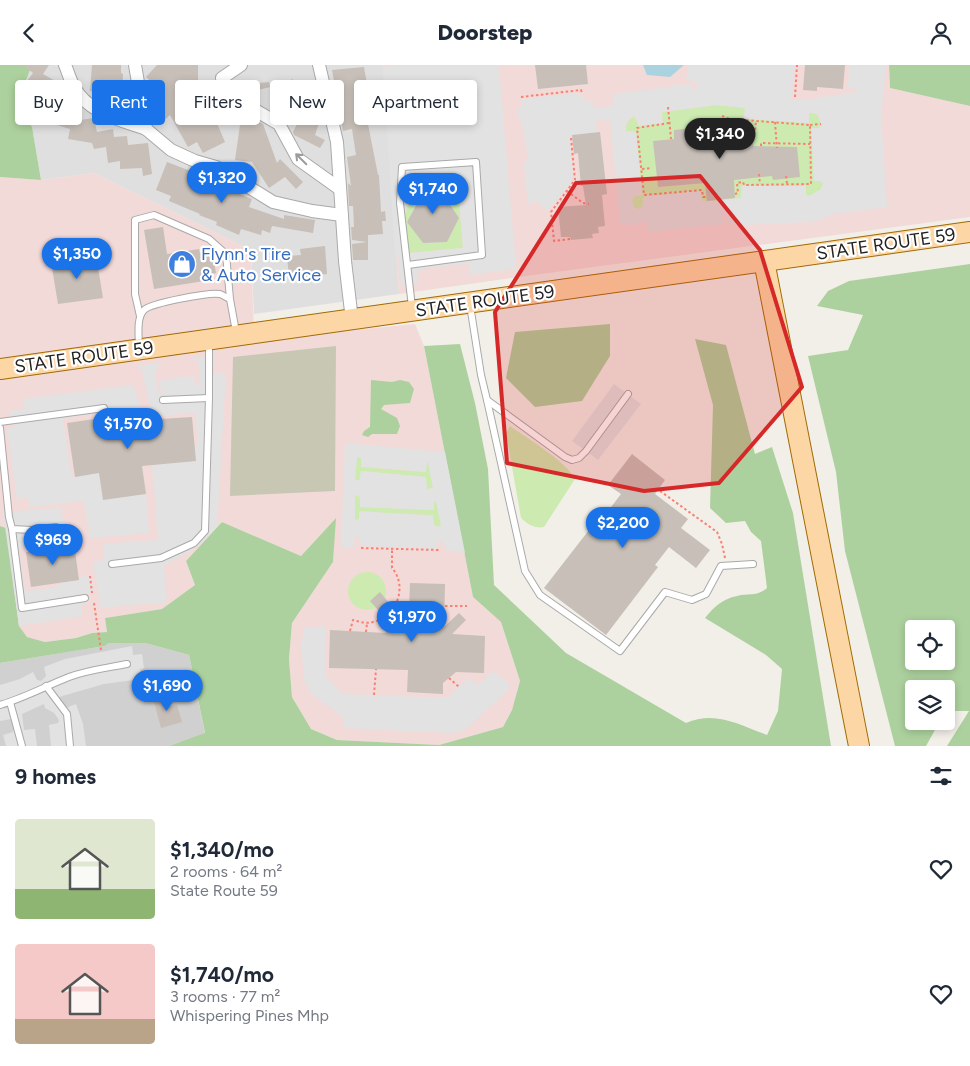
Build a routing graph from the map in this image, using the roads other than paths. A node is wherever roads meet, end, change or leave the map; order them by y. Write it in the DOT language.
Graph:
graph roads {
  1 [pos="65,65"];
  2 [pos="135,65"];
  3 [pos="241,65"];
  4 [pos="319,65"];
  5 [pos="146,129"];
  6 [pos="340,189"];
  7 [pos="342,215"];
  8 [pos="970,232"];
  9 [pos="764,261"];
  10 [pos="408,265"];
  11 [pos="230,299"];
  12 [pos="470,303"];
  13 [pos="412,311"];
  14 [pos="140,316"];
  15 [pos="352,319"];
  16 [pos="237,336"];
  17 [pos="209,340"];
  18 [pos="139,350"];
  19 [pos="0,369"];
  20 [pos="628,394"];
  21 [pos="209,398"];
  22 [pos="487,400"];
  23 [pos="162,401"];
  24 [pos="104,408"];
  25 [pos="0,422"];
  26 [pos="0,428"];
  27 [pos="56,527"];
  28 [pos="12,529"];
  29 [pos="112,564"];
  30 [pos="753,564"];
  31 [pos="85,598"];
  32 [pos="127,664"];
  33 [pos="46,686"];
  34 [pos="10,702"];
  35 [pos="0,705"];
  36 [pos="22,746"];
  37 [pos="70,746"];
  38 [pos="859,746"];
  1 -- 5 [label="street"];
  2 -- 5 [label="street"];
  6 -- 3 [label="street, one-way"];
  4 -- 6 [label="street"];
  5 -- 7 [label="street"];
  6 -- 7 [label="street"];
  7 -- 15 [label="street"];
  8 -- 9 [label="main road, STATE ROUTE 59"];
  9 -- 12 [label="main road, STATE ROUTE 59"];
  9 -- 38 [label="main road"];
  10 -- 10 [label="lane"];
  10 -- 13 [label="lane"];
  11 -- 14 [label="lane"];
  11 -- 14 [label="lane"];
  11 -- 16 [label="lane"];
  12 -- 13 [label="main road, STATE ROUTE 59"];
  12 -- 22 [label="lane"];
  13 -- 15 [label="main road, STATE ROUTE 59"];
  14 -- 18 [label="lane"];
  15 -- 16 [label="main road, STATE ROUTE 59"];
  16 -- 17 [label="main road, STATE ROUTE 59"];
  17 -- 18 [label="main road, STATE ROUTE 59"];
  17 -- 21 [label="lane"];
  18 -- 19 [label="main road, STATE ROUTE 59"];
  20 -- 22 [label="lane"];
  21 -- 23 [label="lane"];
  21 -- 29 [label="lane"];
  22 -- 30 [label="lane"];
  24 -- 25 [label="lane"];
  26 -- 28 [label="lane"];
  27 -- 28 [label="lane"];
  28 -- 31 [label="lane"];
  32 -- 33 [label="lane"];
  33 -- 34 [label="lane"];
  33 -- 37 [label="lane"];
  34 -- 35 [label="lane"];
  34 -- 36 [label="lane"];
}
